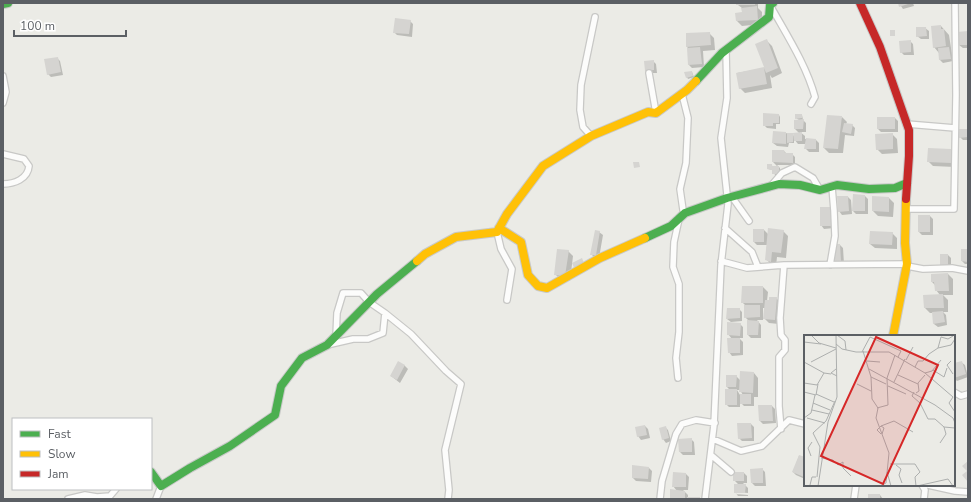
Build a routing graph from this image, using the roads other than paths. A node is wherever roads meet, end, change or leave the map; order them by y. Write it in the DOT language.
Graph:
graph roads {
  1 [pos="8,3"];
  2 [pos="860,3"];
  3 [pos="955,3"];
  4 [pos="3,4"];
  5 [pos="771,4"];
  6 [pos="595,17"];
  7 [pos="726,50"];
  8 [pos="649,73"];
  9 [pos="3,76"];
  10 [pos="682,94"];
  11 [pos="3,103"];
  12 [pos="810,104"];
  13 [pos="656,112"];
  14 [pos="907,124"];
  15 [pos="955,128"];
  16 [pos="591,136"];
  17 [pos="3,154"];
  18 [pos="907,183"];
  19 [pos="3,184"];
  20 [pos="770,187"];
  21 [pos="832,187"];
  22 [pos="820,190"];
  23 [pos="730,198"];
  24 [pos="905,209"];
  25 [pos="682,216"];
  26 [pos="749,220"];
  27 [pos="725,228"];
  28 [pos="498,230"];
  29 [pos="721,261"];
  30 [pos="784,265"];
  31 [pos="830,265"];
  32 [pos="907,265"];
  33 [pos="758,267"];
  34 [pos="968,272"];
  35 [pos="508,300"];
  36 [pos="369,302"];
  37 [pos="385,313"];
  38 [pos="893,335"];
  39 [pos="336,336"];
  40 [pos="327,345"];
  41 [pos="678,378"];
  42 [pos="955,393"];
  43 [pos="968,394"];
  44 [pos="714,422"];
  45 [pos="804,424"];
  46 [pos="781,429"];
  47 [pos="713,439"];
  48 [pos="711,455"];
  49 [pos="730,472"];
  50 [pos="152,473"];
  51 [pos="161,486"];
  52 [pos="856,486"];
  53 [pos="923,486"];
  54 [pos="932,486"];
  55 [pos="115,490"];
  56 [pos="968,492"];
  57 [pos="96,498"];
  58 [pos="68,499"];
  59 [pos="156,499"];
  60 [pos="448,499"];
  61 [pos="660,499"];
  62 [pos="705,499"];
  63 [pos="854,499"];
  64 [pos="924,499"];
  1 -- 4 [label="street"];
  2 -- 14 [label="street"];
  3 -- 15 [label="street"];
  5 -- 7 [label="street"];
  5 -- 12 [label="street"];
  6 -- 16 [label="street"];
  7 -- 10 [label="street"];
  7 -- 23 [label="street"];
  8 -- 13 [label="street"];
  9 -- 11 [label="street"];
  10 -- 13 [label="street"];
  10 -- 25 [label="street"];
  13 -- 16 [label="street"];
  14 -- 15 [label="street"];
  14 -- 18 [label="street"];
  15 -- 24 [label="street"];
  16 -- 28 [label="street"];
  17 -- 19 [label="street"];
  18 -- 21 [label="street"];
  18 -- 24 [label="street"];
  20 -- 22 [label="street"];
  20 -- 22 [label="street"];
  20 -- 23 [label="street"];
  21 -- 22 [label="street"];
  21 -- 31 [label="street"];
  23 -- 25 [label="street"];
  23 -- 26 [label="street"];
  23 -- 27 [label="street"];
  24 -- 32 [label="street"];
  25 -- 28 [label="street"];
  25 -- 41 [label="street"];
  27 -- 29 [label="street"];
  27 -- 33 [label="street"];
  28 -- 35 [label="street"];
  28 -- 36 [label="street"];
  29 -- 33 [label="street"];
  29 -- 44 [label="street"];
  30 -- 31 [label="street"];
  30 -- 33 [label="street"];
  30 -- 46 [label="street"];
  31 -- 32 [label="street"];
  32 -- 34 [label="street"];
  32 -- 38 [label="street"];
  36 -- 37 [label="street"];
  36 -- 39 [label="street"];
  36 -- 39 [label="street"];
  37 -- 40 [label="street"];
  37 -- 60 [label="street"];
  39 -- 40 [label="street"];
  40 -- 51 [label="street"];
  42 -- 43 [label="street"];
  44 -- 47 [label="street"];
  44 -- 61 [label="street"];
  45 -- 46 [label="street"];
  46 -- 47 [label="street"];
  47 -- 48 [label="street"];
  48 -- 49 [label="street"];
  48 -- 62 [label="street"];
  50 -- 51 [label="street"];
  51 -- 59 [label="street"];
  52 -- 63 [label="street"];
  53 -- 64 [label="street"];
  54 -- 56 [label="street"];
  55 -- 57 [label="street"];
  57 -- 58 [label="street"];
}
